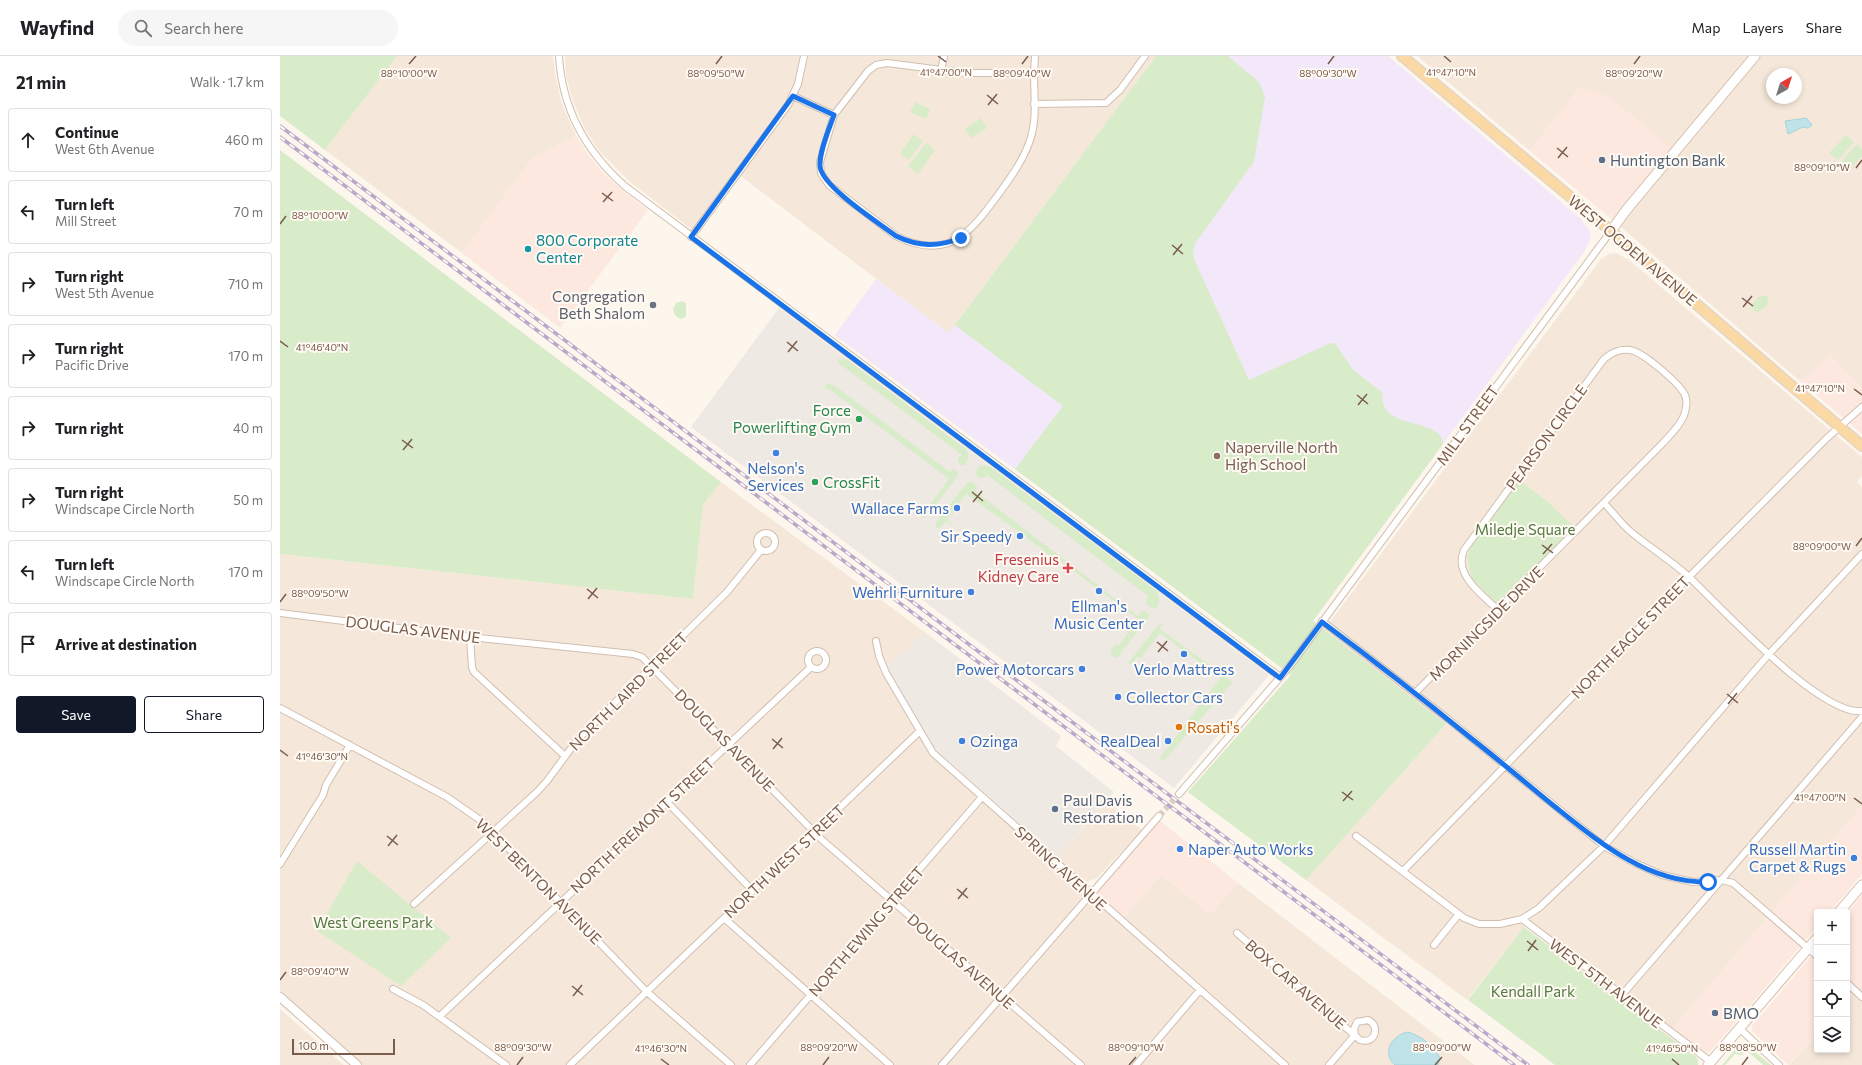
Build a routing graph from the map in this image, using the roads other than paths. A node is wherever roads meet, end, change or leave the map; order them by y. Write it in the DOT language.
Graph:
graph roads {
  1 [pos="559,56"];
  2 [pos="804,56"];
  3 [pos="944,56"];
  4 [pos="1035,56"];
  5 [pos="1145,56"];
  6 [pos="1402,56"];
  7 [pos="1755,56"];
  8 [pos="941,71"];
  9 [pos="1034,73"];
  10 [pos="793,96"];
  11 [pos="1034,104"];
  12 [pos="834,115"];
  13 [pos="1611,231"];
  14 [pos="691,237"];
  15 [pos="1862,407"];
  16 [pos="1686,411"];
  17 [pos="1839,427"];
  18 [pos="1862,446"];
  19 [pos="1604,503"];
  20 [pos="761,550"];
  21 [pos="1862,554"];
  22 [pos="1689,577"];
  23 [pos="1498,610"];
  24 [pos="280,613"];
  25 [pos="1322,622"];
  26 [pos="470,636"];
  27 [pos="876,641"];
  28 [pos="1769,654"];
  29 [pos="652,665"];
  30 [pos="810,667"];
  31 [pos="1280,678"];
  32 [pos="1415,693"];
  33 [pos="280,708"];
  34 [pos="1862,711"];
  35 [pos="1862,717"];
  36 [pos="920,731"];
  37 [pos="729,745"];
  38 [pos="350,746"];
  39 [pos="565,756"];
  40 [pos="1505,766"];
  41 [pos="1178,794"];
  42 [pos="982,797"];
  43 [pos="667,802"];
  44 [pos="1159,816"];
  45 [pos="494,831"];
  46 [pos="814,833"];
  47 [pos="1356,836"];
  48 [pos="1604,846"];
  49 [pos="280,864"];
  50 [pos="1403,871"];
  51 [pos="1722,880"];
  52 [pos="1862,885"];
  53 [pos="752,890"];
  54 [pos="1091,894"];
  55 [pos="561,901"];
  56 [pos="893,901"];
  57 [pos="414,904"];
  58 [pos="1842,909"];
  59 [pos="1459,914"];
  60 [pos="724,918"];
  61 [pos="1522,919"];
  62 [pos="1237,933"];
  63 [pos="1814,941"];
  64 [pos="1434,945"];
  65 [pos="1808,948"];
  66 [pos="1814,953"];
  67 [pos="1850,986"];
  68 [pos="393,989"];
  69 [pos="1200,990"];
  70 [pos="646,991"];
  71 [pos="810,995"];
  72 [pos="1622,995"];
  73 [pos="1002,996"];
  74 [pos="280,997"];
  75 [pos="1862,997"];
  76 [pos="440,1016"];
  77 [pos="1740,1029"];
  78 [pos="1710,1063"];
  79 [pos="357,1065"];
  80 [pos="506,1065"];
  81 [pos="570,1065"];
  82 [pos="731,1065"];
  83 [pos="750,1065"];
  84 [pos="890,1065"];
  85 [pos="942,1065"];
  86 [pos="1081,1065"];
  87 [pos="1136,1065"];
  88 [pos="1285,1065"];
  89 [pos="1329,1065"];
  90 [pos="1779,1065"];
  1 -- 14 [label="street"];
  2 -- 10 [label="street"];
  3 -- 8 [label="street"];
  4 -- 9 [label="street"];
  5 -- 11 [label="street"];
  6 -- 13 [label="main road, WEST OGDEN AVENUE"];
  7 -- 13 [label="main road, MILL STREET"];
  8 -- 9 [label="street"];
  8 -- 12 [label="street"];
  9 -- 11 [label="street"];
  10 -- 12 [label="street"];
  10 -- 14 [label="street"];
  11 -- 12 [label="street"];
  13 -- 17 [label="main road, WEST OGDEN AVENUE"];
  13 -- 25 [label="street, MILL STREET"];
  14 -- 31 [label="street"];
  15 -- 17 [label="street, NORTH EAGLE STREET"];
  16 -- 19 [label="street, MORNINGSIDE DRIVE"];
  16 -- 23 [label="street, PEARSON CIRCLE"];
  17 -- 18 [label="main road, WEST OGDEN AVENUE"];
  17 -- 22 [label="street, NORTH EAGLE STREET"];
  19 -- 22 [label="street"];
  19 -- 23 [label="street, MORNINGSIDE DRIVE"];
  20 -- 29 [label="street, NORTH LAIRD STREET"];
  21 -- 28 [label="street"];
  22 -- 28 [label="street"];
  22 -- 40 [label="street, NORTH EAGLE STREET"];
  23 -- 32 [label="street, MORNINGSIDE DRIVE"];
  24 -- 26 [label="street, DOUGLAS AVENUE"];
  25 -- 31 [label="street, MILL STREET"];
  25 -- 32 [label="street"];
  26 -- 29 [label="street, DOUGLAS AVENUE"];
  26 -- 39 [label="street"];
  27 -- 36 [label="street, SPRING AVENUE"];
  28 -- 34 [label="street"];
  28 -- 48 [label="street"];
  29 -- 37 [label="street, DOUGLAS AVENUE"];
  29 -- 39 [label="street, NORTH LAIRD STREET"];
  30 -- 37 [label="street, NORTH FREMONT STREET"];
  31 -- 41 [label="street, MILL STREET"];
  32 -- 40 [label="street"];
  33 -- 38 [label="street, WEST BENTON AVENUE"];
  35 -- 51 [label="street"];
  36 -- 42 [label="street, SPRING AVENUE"];
  36 -- 46 [label="street, NORTH WEST STREET"];
  37 -- 43 [label="street, NORTH FREMONT STREET"];
  37 -- 46 [label="street, DOUGLAS AVENUE"];
  38 -- 45 [label="street, WEST BENTON AVENUE"];
  38 -- 49 [label="street"];
  39 -- 45 [label="street, NORTH LAIRD STREET"];
  40 -- 48 [label="street"];
  40 -- 50 [label="street, NORTH EAGLE STREET"];
  42 -- 54 [label="street, SPRING AVENUE"];
  42 -- 56 [label="street, NORTH EWING STREET"];
  43 -- 53 [label="street"];
  43 -- 55 [label="street, NORTH FREMONT STREET"];
  44 -- 54 [label="street"];
  45 -- 55 [label="street, WEST BENTON AVENUE"];
  45 -- 57 [label="street, NORTH LAIRD STREET"];
  46 -- 53 [label="street, NORTH WEST STREET"];
  46 -- 56 [label="street, DOUGLAS AVENUE"];
  47 -- 50 [label="street"];
  48 -- 51 [label="street"];
  48 -- 61 [label="street"];
  50 -- 59 [label="street"];
  51 -- 65 [label="street"];
  51 -- 72 [label="street"];
  52 -- 58 [label="main road"];
  53 -- 60 [label="street, NORTH WEST STREET"];
  54 -- 69 [label="street, SPRING AVENUE"];
  54 -- 73 [label="street"];
  55 -- 70 [label="street, WEST BENTON AVENUE"];
  55 -- 76 [label="street, NORTH FREMONT STREET"];
  56 -- 71 [label="street, NORTH EWING STREET"];
  56 -- 73 [label="street, DOUGLAS AVENUE"];
  59 -- 61 [label="street"];
  59 -- 64 [label="street"];
  60 -- 70 [label="street, NORTH WEST STREET"];
  60 -- 71 [label="street"];
  61 -- 72 [label="street, WEST 5TH AVENUE"];
  62 -- 89 [label="street, BOX CAR AVENUE"];
  63 -- 65 [label="main road"];
  65 -- 66 [label="street"];
  65 -- 77 [label="main road"];
  67 -- 75 [label="street"];
  68 -- 76 [label="street"];
  69 -- 87 [label="street"];
  69 -- 88 [label="street, SPRING AVENUE"];
  70 -- 81 [label="street, NORTH WEST STREET"];
  70 -- 82 [label="street, WEST BENTON AVENUE"];
  71 -- 83 [label="street, NORTH EWING STREET"];
  71 -- 84 [label="street"];
  72 -- 78 [label="street, WEST 5TH AVENUE"];
  73 -- 85 [label="street"];
  73 -- 86 [label="street, DOUGLAS AVENUE"];
  74 -- 79 [label="street"];
  76 -- 80 [label="street"];
  77 -- 78 [label="main road"];
  77 -- 90 [label="street"];
}
